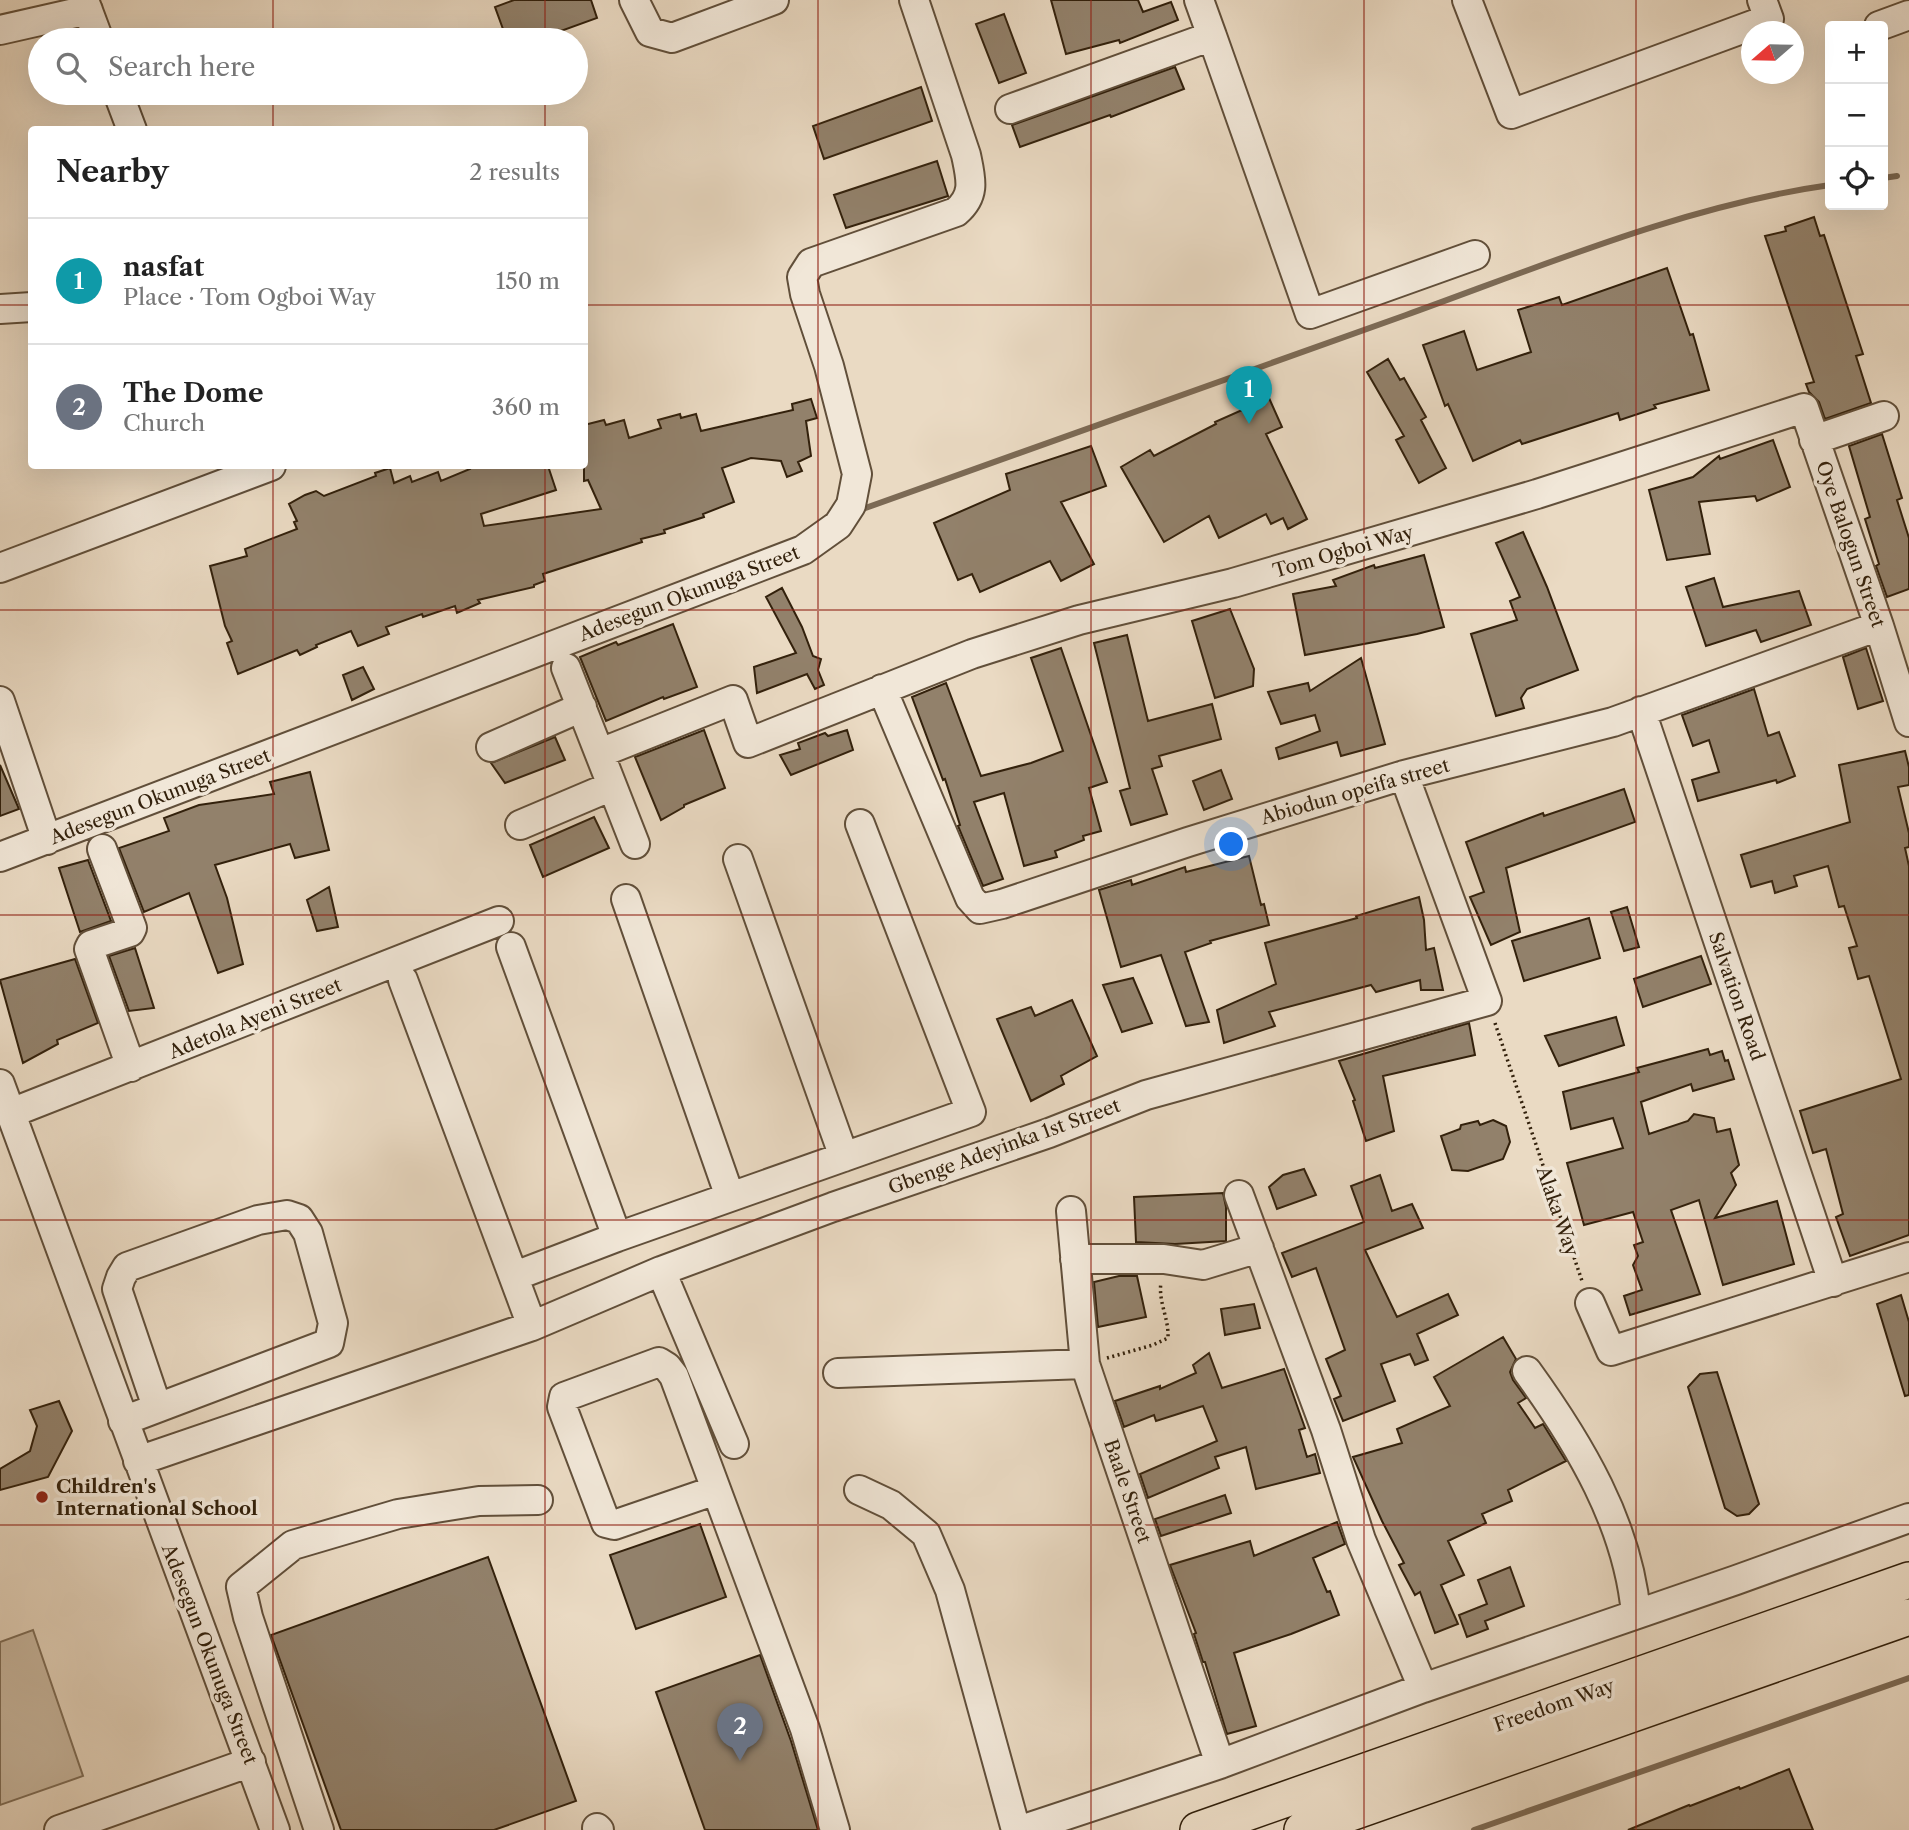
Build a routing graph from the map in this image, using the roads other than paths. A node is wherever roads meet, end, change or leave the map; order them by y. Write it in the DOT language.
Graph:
graph roads {
  1 [pos="634,0"];
  2 [pos="774,0"];
  3 [pos="914,0"];
  4 [pos="1199,0"];
  5 [pos="1467,0"];
  6 [pos="1762,0"];
  7 [pos="86,5"];
  8 [pos="1909,15"];
  9 [pos="1888,23"];
  10 [pos="95,28"];
  11 [pos="0,30"];
  12 [pos="1212,36"];
  13 [pos="123,105"];
  14 [pos="1010,109"];
  15 [pos="130,126"];
  16 [pos="1475,255"];
  17 [pos="28,307"];
  18 [pos="0,309"];
  19 [pos="1804,408"];
  20 [pos="1884,416"];
  21 [pos="1814,440"];
  22 [pos="263,469"];
  23 [pos="0,568"];
  24 [pos="1879,626"];
  25 [pos="566,668"];
  26 [pos="882,689"];
  27 [pos="0,701"];
  28 [pos="582,708"];
  29 [pos="1641,711"];
  30 [pos="1909,722"];
  31 [pos="491,747"];
  32 [pos="600,753"];
  33 [pos="9,761"];
  34 [pos="1404,775"];
  35 [pos="612,786"];
  36 [pos="860,824"];
  37 [pos="520,825"];
  38 [pos="47,839"];
  39 [pos="635,844"];
  40 [pos="102,849"];
  41 [pos="0,858"];
  42 [pos="738,859"];
  43 [pos="626,899"];
  44 [pos="499,921"];
  45 [pos="511,947"];
  46 [pos="403,980"];
  47 [pos="131,1067"];
  48 [pos="0,1084"];
  49 [pos="10,1132"];
  50 [pos="844,1157"];
  51 [pos="1239,1195"];
  52 [pos="730,1197"];
  53 [pos="1071,1211"];
  54 [pos="617,1237"];
  55 [pos="1259,1248"];
  56 [pos="1909,1257"];
  57 [pos="1075,1259"];
  58 [pos="661,1271"];
  59 [pos="515,1276"];
  60 [pos="1833,1282"];
  61 [pos="1590,1303"];
  62 [pos="532,1326"];
  63 [pos="1085,1364"];
  64 [pos="1527,1371"];
  65 [pos="838,1373"];
  66 [pos="157,1408"];
  67 [pos="123,1421"];
  68 [pos="734,1444"];
  69 [pos="138,1461"];
  70 [pos="716,1490"];
  71 [pos="859,1490"];
  72 [pos="538,1500"];
  73 [pos="1909,1518"];
  74 [pos="1909,1580"];
  75 [pos="1636,1614"];
  76 [pos="1909,1617"];
  77 [pos="1423,1688"];
  78 [pos="251,1762"];
  79 [pos="1220,1764"];
  80 [pos="60,1830"];
  81 [pos="275,1830"];
  82 [pos="319,1830"];
  83 [pos="835,1830"];
  84 [pos="1019,1830"];
  85 [pos="1198,1830"];
  86 [pos="1302,1830"];
  1 -- 2 [label="street"];
  3 -- 38 [label="street, Adesegun Okunuga Street"];
  4 -- 12 [label="street"];
  5 -- 6 [label="street"];
  7 -- 10 [label="street"];
  7 -- 11 [label="street"];
  8 -- 9 [label="street"];
  12 -- 14 [label="street"];
  12 -- 16 [label="street"];
  13 -- 15 [label="street"];
  17 -- 18 [label="street"];
  19 -- 21 [label="street, Oye Balogun Street"];
  19 -- 26 [label="street, Tom Ogboi Way"];
  20 -- 21 [label="street"];
  21 -- 24 [label="street, Oye Balogun Street"];
  22 -- 23 [label="street"];
  24 -- 29 [label="street, Abiodun opeifa street"];
  24 -- 30 [label="street, Oye Balogun Street"];
  25 -- 28 [label="street"];
  26 -- 32 [label="street, Tom Ogboi Way"];
  26 -- 34 [label="street, Abiodun opeifa street"];
  27 -- 33 [label="street"];
  28 -- 31 [label="street"];
  28 -- 32 [label="street"];
  29 -- 34 [label="street, Abiodun opeifa street"];
  29 -- 60 [label="street, Salvation Road"];
  32 -- 35 [label="street"];
  33 -- 38 [label="street"];
  34 -- 58 [label="street, Gbenge Adeyinka 1st Street"];
  35 -- 37 [label="street"];
  35 -- 39 [label="street"];
  36 -- 50 [label="street"];
  38 -- 41 [label="street, Adesegun Okunuga Street"];
  40 -- 47 [label="street"];
  42 -- 50 [label="street"];
  43 -- 52 [label="street"];
  44 -- 47 [label="street, Adetola Ayeni Street"];
  45 -- 54 [label="street"];
  46 -- 59 [label="street"];
  47 -- 49 [label="street, Adetola Ayeni Street"];
  48 -- 49 [label="street, Adesegun Okunuga Street"];
  49 -- 67 [label="street, Adesegun Okunuga Street"];
  50 -- 52 [label="street"];
  51 -- 55 [label="street"];
  52 -- 54 [label="street"];
  53 -- 57 [label="street, Baale Street"];
  54 -- 59 [label="street"];
  55 -- 57 [label="street"];
  55 -- 77 [label="street"];
  56 -- 60 [label="street"];
  57 -- 63 [label="street, Baale Street"];
  58 -- 62 [label="street, Gbenge Adeyinka 1st Street"];
  58 -- 68 [label="street"];
  59 -- 62 [label="street"];
  60 -- 61 [label="street"];
  62 -- 69 [label="street, Gbenge Adeyinka 1st Street"];
  63 -- 65 [label="street"];
  63 -- 79 [label="street, Baale Street"];
  64 -- 75 [label="street"];
  66 -- 66 [label="street"];
  66 -- 67 [label="street"];
  67 -- 69 [label="street, Adesegun Okunuga Street"];
  69 -- 78 [label="street, Adesegun Okunuga Street"];
  70 -- 70 [label="street"];
  70 -- 83 [label="street"];
  71 -- 84 [label="street"];
  72 -- 82 [label="street"];
  73 -- 75 [label="street"];
  74 -- 85 [label="main road, Freedom Way"];
  75 -- 77 [label="street"];
  76 -- 86 [label="main road, Freedom Way"];
  77 -- 79 [label="street"];
  78 -- 80 [label="street"];
  78 -- 81 [label="street, Adesegun Okunuga Street"];
  79 -- 84 [label="street"];
}
